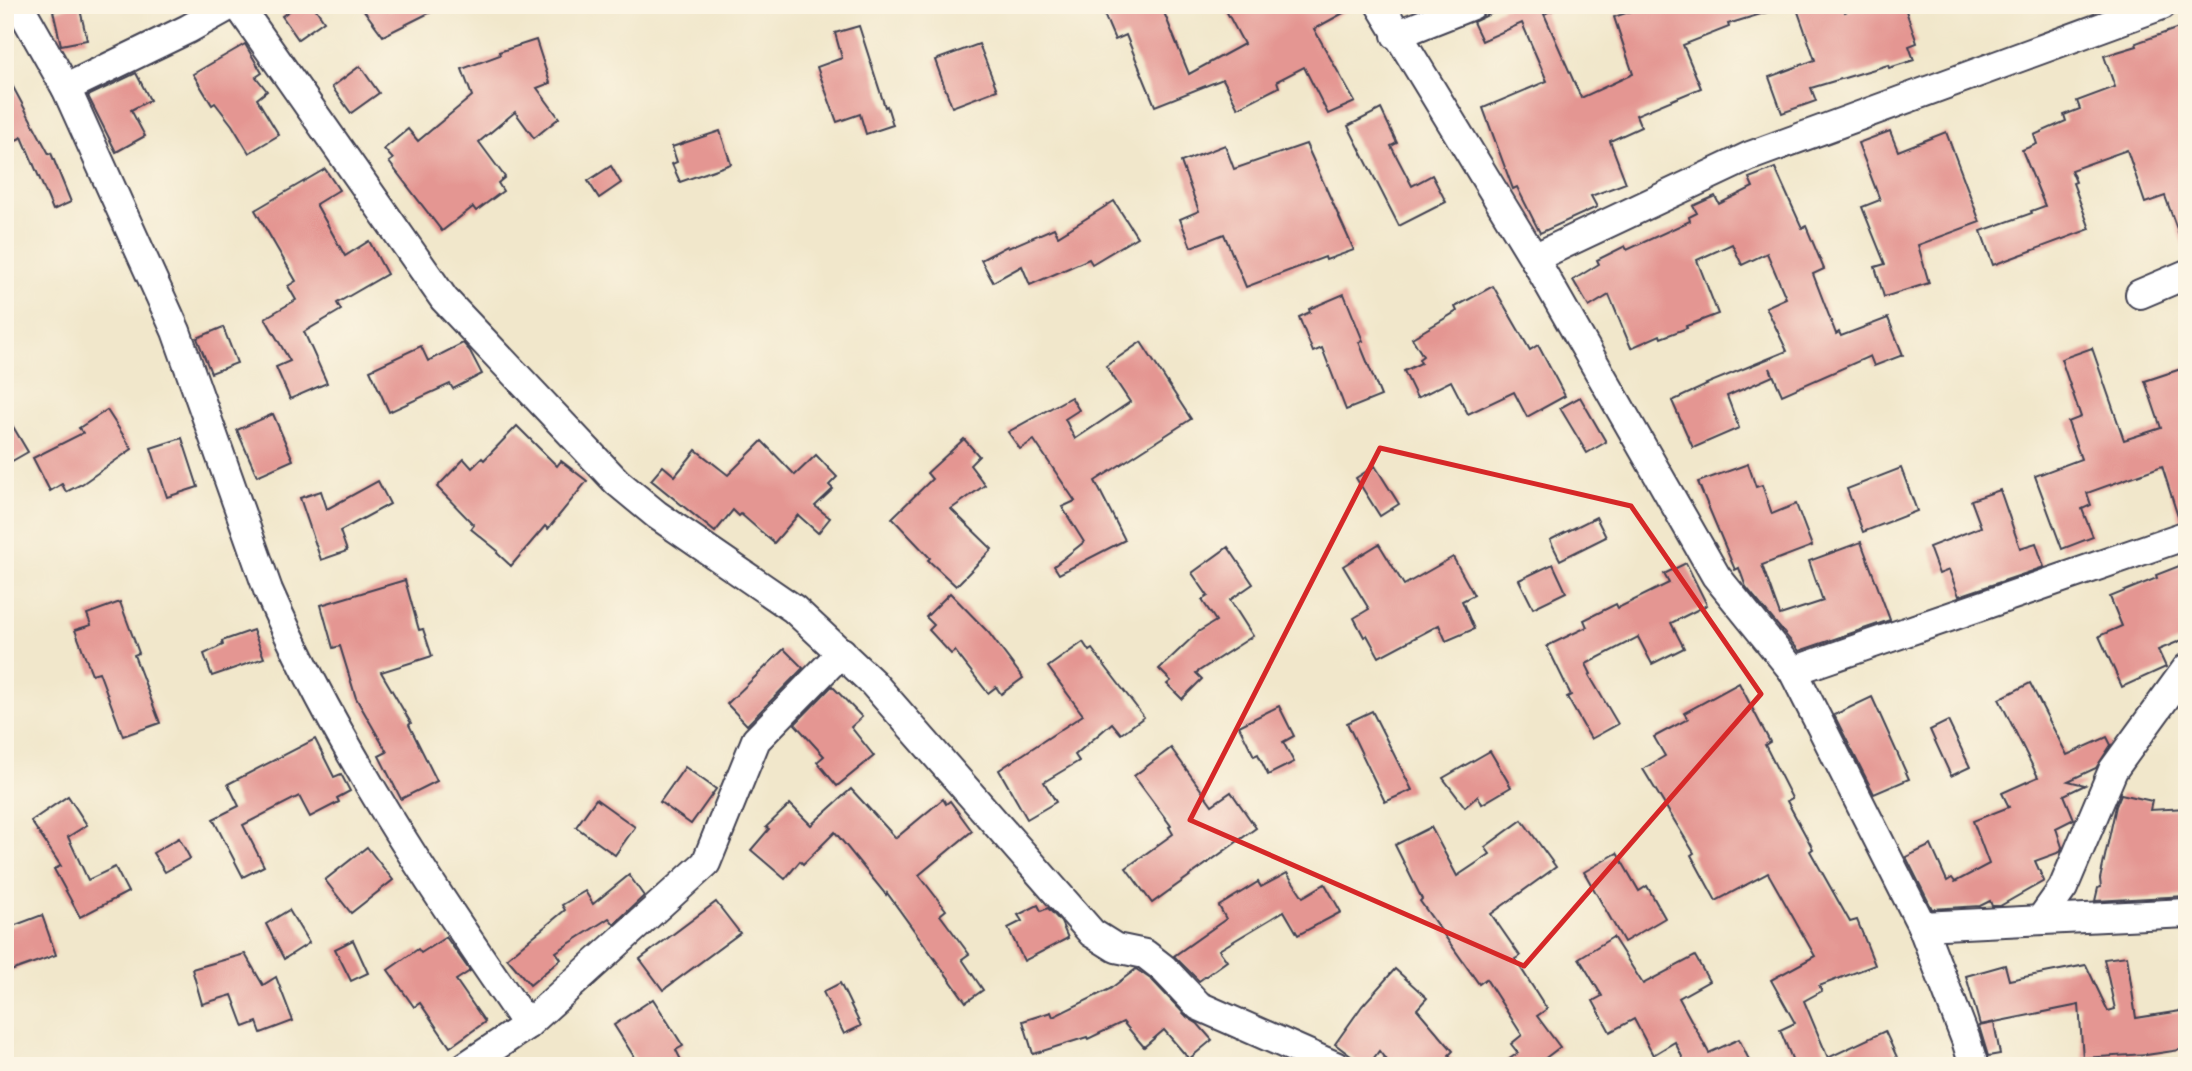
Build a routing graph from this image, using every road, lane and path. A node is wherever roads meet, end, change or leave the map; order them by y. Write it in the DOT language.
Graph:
graph roads {
  1 [pos="19,5"];
  2 [pos="231,5"];
  3 [pos="238,5"];
  4 [pos="1380,5"];
  5 [pos="1472,5"];
  6 [pos="2162,5"];
  7 [pos="1396,35"];
  8 [pos="66,88"];
  9 [pos="1534,258"];
  10 [pos="2187,274"];
  11 [pos="2140,294"];
  12 [pos="2187,535"];
  13 [pos="842,652"];
  14 [pos="2187,668"];
  15 [pos="1793,671"];
  16 [pos="2187,913"];
  17 [pos="2041,919"];
  18 [pos="1922,926"];
  19 [pos="527,1025"];
  20 [pos="466,1066"];
  21 [pos="1335,1066"];
  22 [pos="1974,1066"];
  1 -- 8 [label="street"];
  2 -- 8 [label="street"];
  3 -- 13 [label="street"];
  4 -- 7 [label="street"];
  5 -- 7 [label="street"];
  6 -- 9 [label="street"];
  7 -- 9 [label="street"];
  8 -- 19 [label="street"];
  9 -- 15 [label="street"];
  10 -- 11 [label="street"];
  12 -- 15 [label="street"];
  13 -- 19 [label="street"];
  13 -- 21 [label="street"];
  14 -- 17 [label="street"];
  15 -- 18 [label="street"];
  16 -- 17 [label="street"];
  17 -- 18 [label="street"];
  18 -- 22 [label="street"];
  19 -- 20 [label="street"];
}
